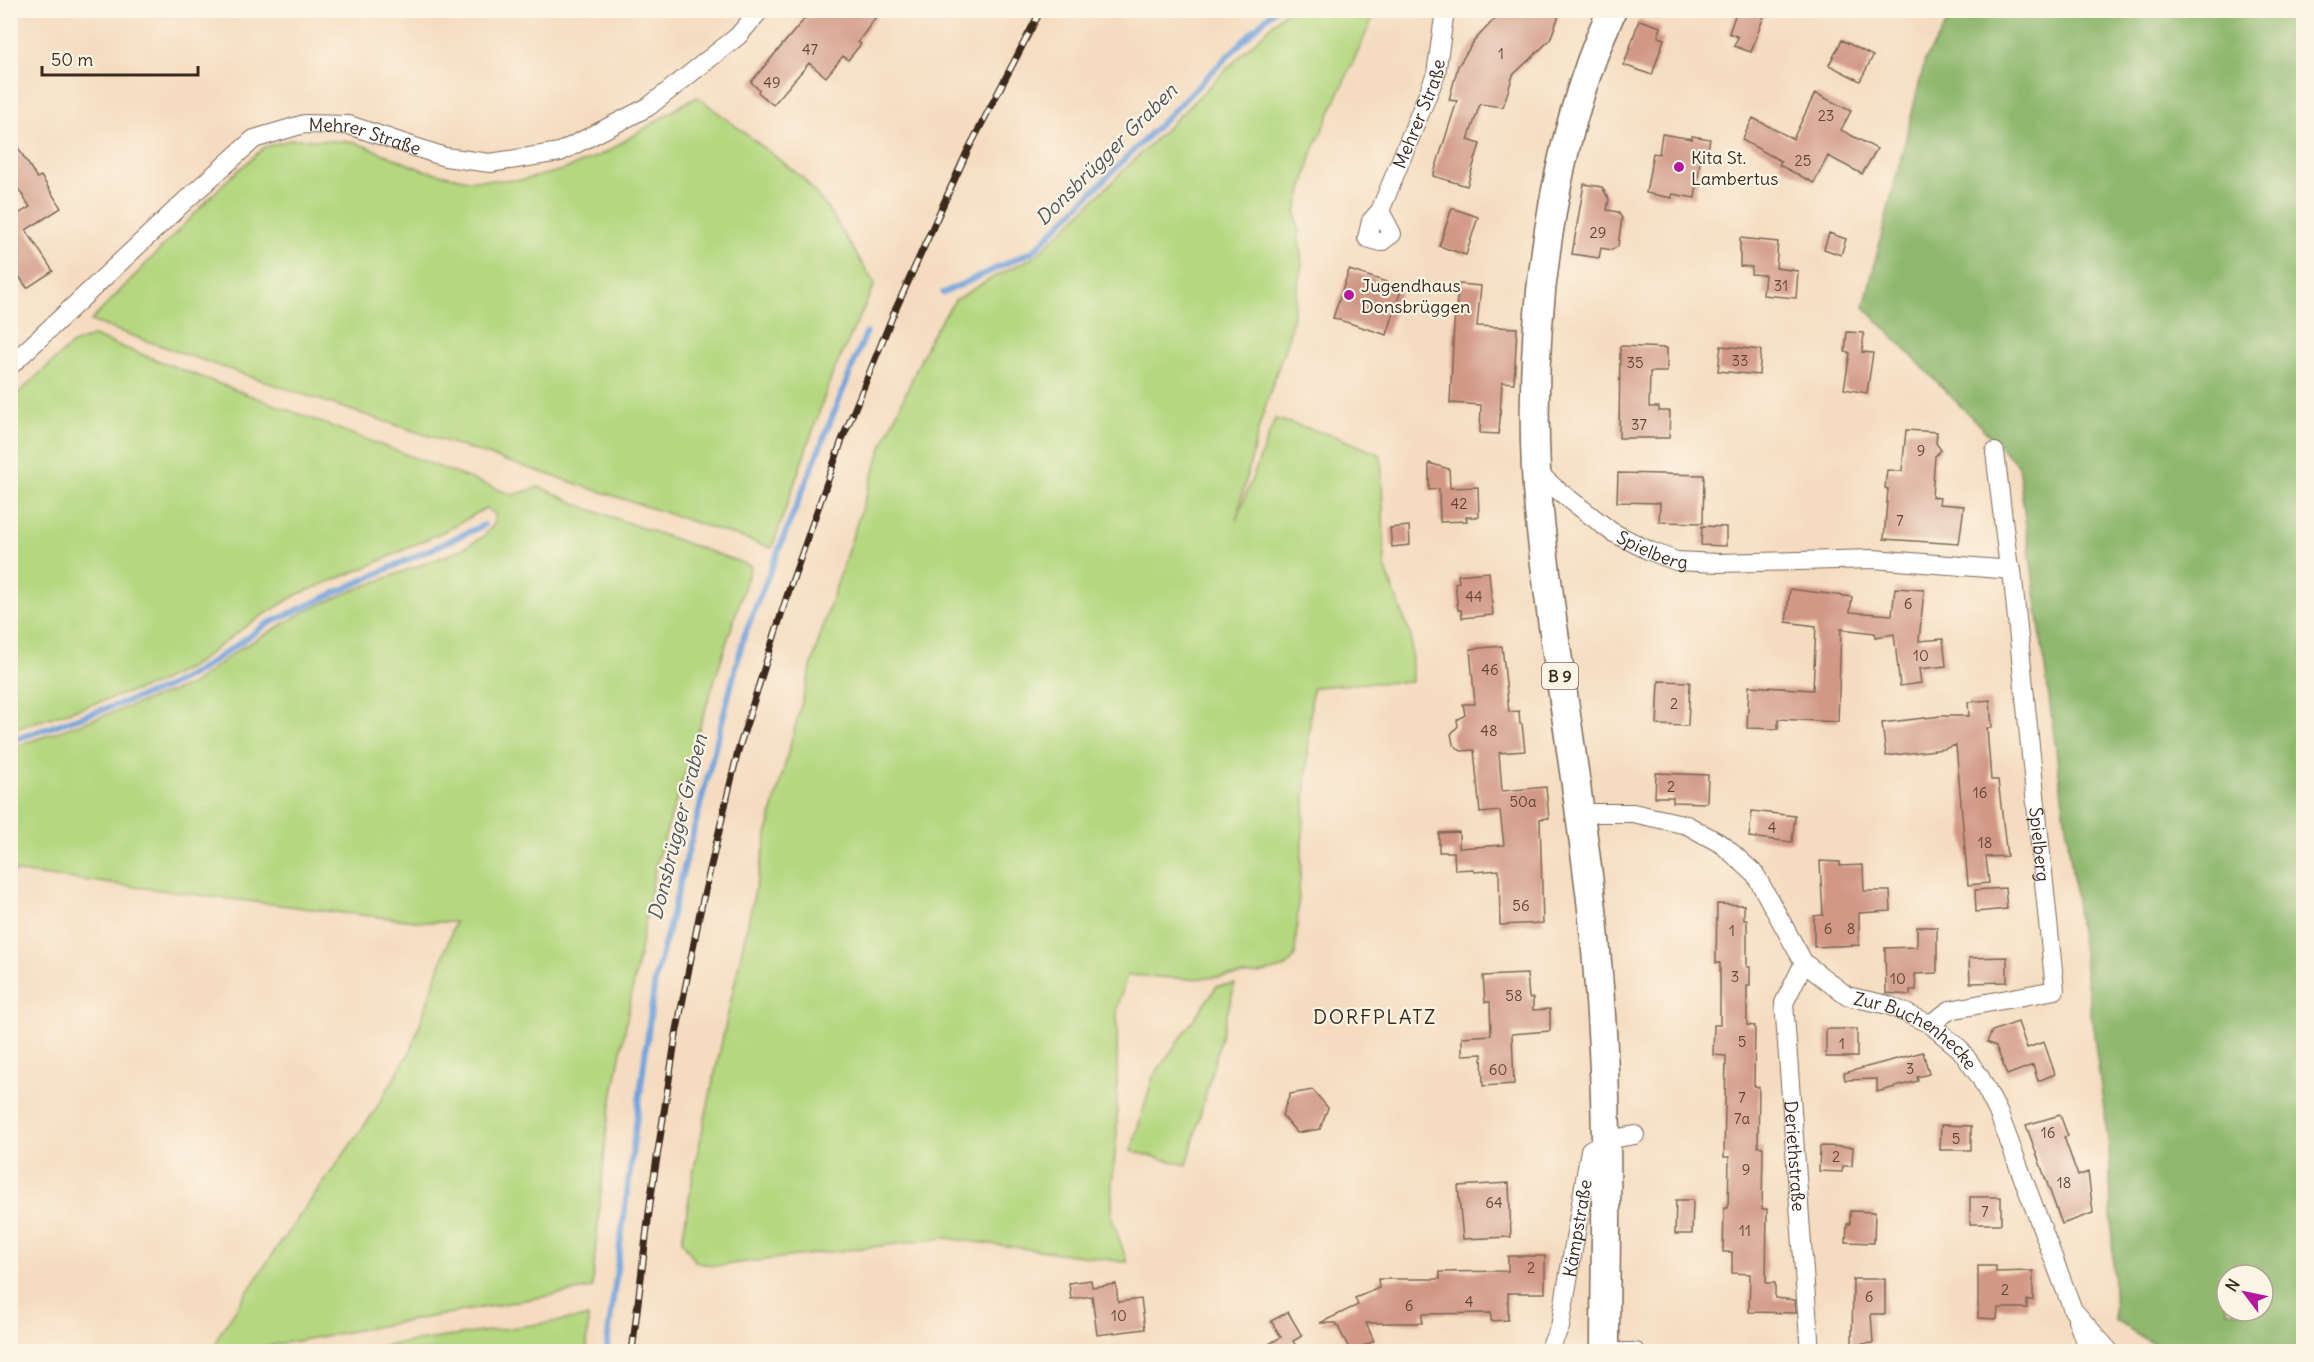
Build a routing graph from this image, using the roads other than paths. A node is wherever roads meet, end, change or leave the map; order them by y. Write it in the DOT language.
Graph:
graph roads {
  1 [pos="760,10"];
  2 [pos="1445,10"];
  3 [pos="1612,10"];
  4 [pos="1380,212"];
  5 [pos="10,366"];
  6 [pos="1995,452"];
  7 [pos="1536,471"];
  8 [pos="2010,569"];
  9 [pos="1579,813"];
  10 [pos="1804,963"];
  11 [pos="1930,1024"];
  12 [pos="1635,1136"];
  13 [pos="1606,1140"];
  14 [pos="2073,1310"];
  15 [pos="1548,1352"];
  16 [pos="1605,1352"];
  17 [pos="1613,1352"];
  18 [pos="1636,1352"];
  19 [pos="1810,1352"];
  20 [pos="2089,1352"];
  21 [pos="2110,1352"];
  1 -- 5 [label="street, Mehrer Straße"];
  2 -- 4 [label="street, Mehrer Straße"];
  3 -- 7 [label="main road, B 9"];
  6 -- 8 [label="street, Spielberg"];
  7 -- 8 [label="street, Spielberg"];
  7 -- 9 [label="main road, B 9"];
  8 -- 11 [label="street, Spielberg"];
  9 -- 10 [label="street, Zur Buchenhecke"];
  9 -- 13 [label="main road, B 9"];
  10 -- 11 [label="street, Zur Buchenhecke"];
  10 -- 19 [label="street, Deriethstraße"];
  11 -- 14 [label="street, Zur Buchenhecke"];
  12 -- 13 [label="street"];
  13 -- 15 [label="street, Kämpstraße"];
  13 -- 16 [label="main road, B 9"];
  14 -- 20 [label="street"];
  14 -- 21 [label="street, Zur Buchenhecke"];
  17 -- 18 [label="street"];
}
